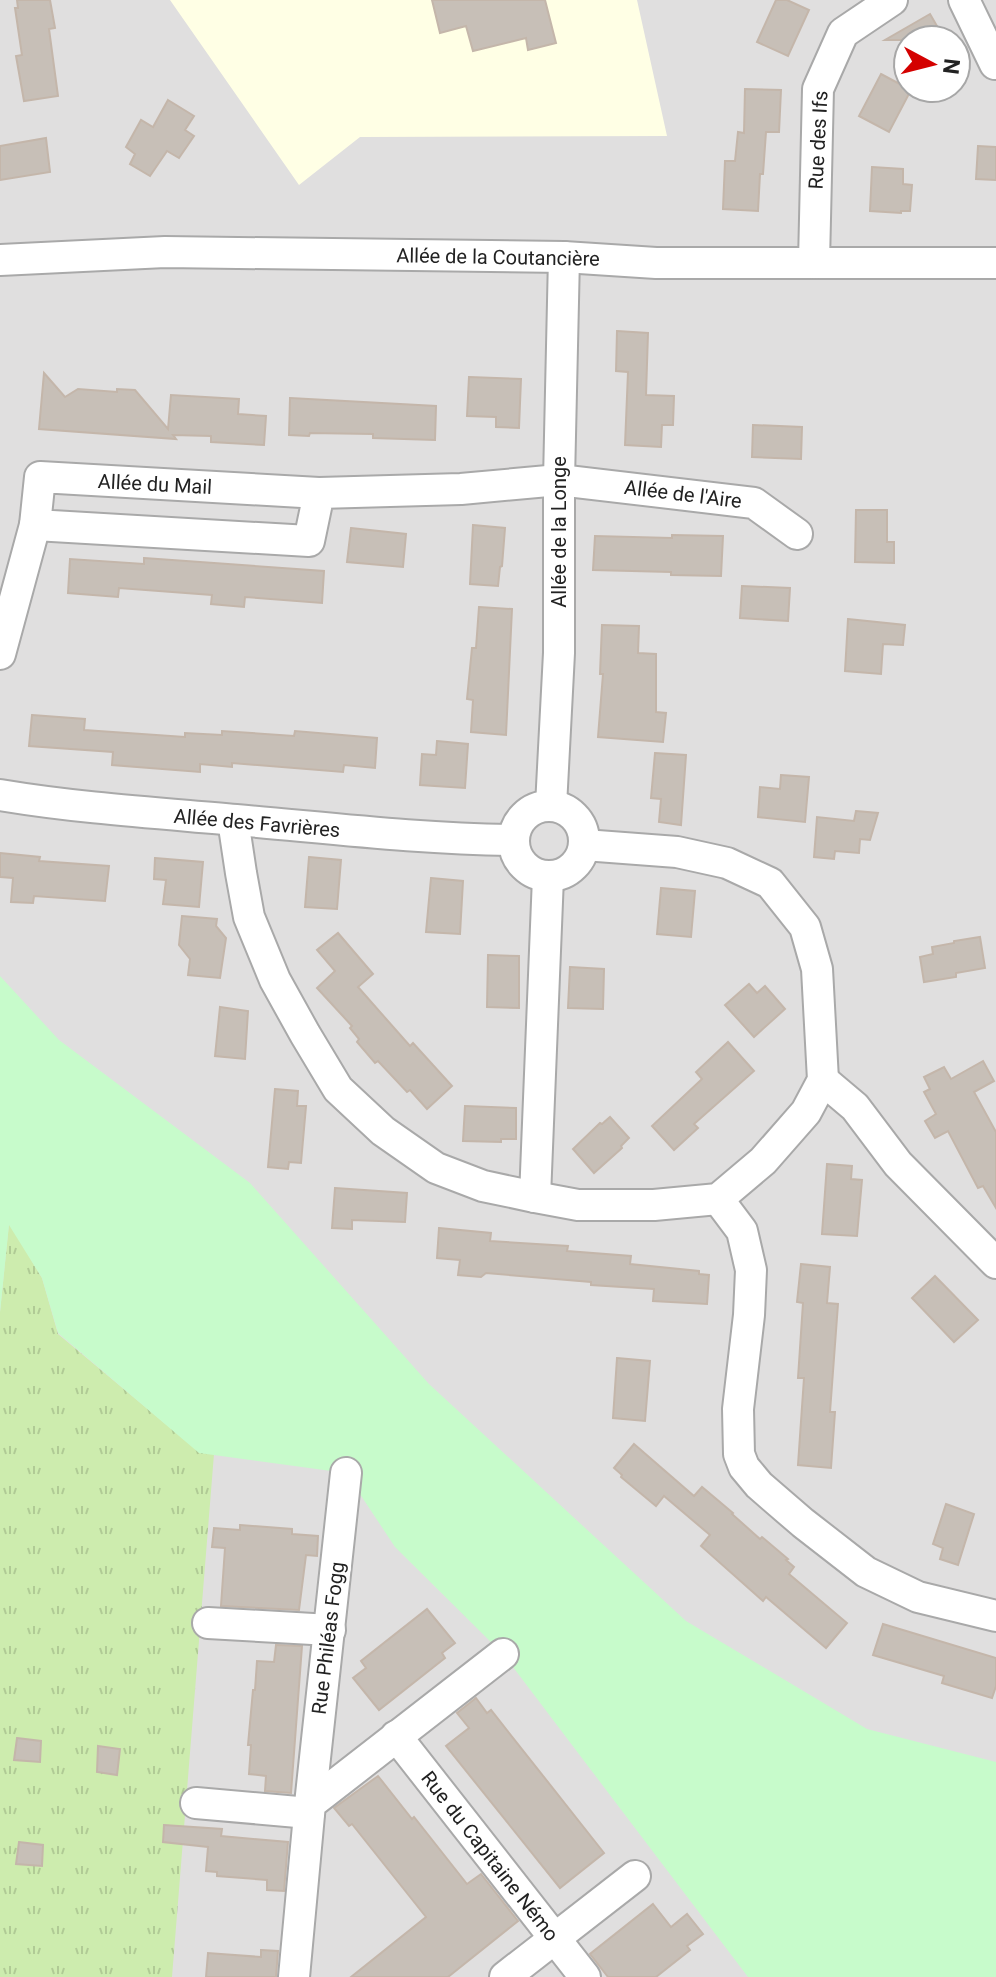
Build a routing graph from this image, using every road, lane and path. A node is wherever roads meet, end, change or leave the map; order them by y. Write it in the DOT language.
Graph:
graph roads {
  1 [pos="892,0"];
  2 [pos="964,0"];
  3 [pos="995,64"];
  4 [pos="564,257"];
  5 [pos="0,260"];
  6 [pos="814,262"];
  7 [pos="996,263"];
  8 [pos="559,480"];
  9 [pos="319,493"];
  10 [pos="35,525"];
  11 [pos="797,534"];
  12 [pos="0,654"];
  13 [pos="0,795"];
  14 [pos="551,806"];
  15 [pos="233,820"];
  16 [pos="514,840"];
  17 [pos="584,845"];
  18 [pos="548,877"];
  19 [pos="823,1080"];
  20 [pos="535,1197"];
  21 [pos="718,1199"];
  22 [pos="991,1249"];
  23 [pos="346,1473"];
  24 [pos="996,1616"];
  25 [pos="208,1623"];
  26 [pos="330,1630"];
  27 [pos="503,1654"];
  28 [pos="396,1736"];
  29 [pos="196,1803"];
  30 [pos="309,1808"];
  31 [pos="635,1876"];
  32 [pos="555,1939"];
  33 [pos="294,1977"];
  34 [pos="505,1977"];
  35 [pos="585,1977"];
  1 -- 6 [label="street, Rue des Ifs"];
  2 -- 3 [label="street"];
  4 -- 5 [label="street, Allée de la Coutancière"];
  4 -- 6 [label="street, Allée de la Coutancière"];
  4 -- 8 [label="street, Allée de la Longe"];
  6 -- 7 [label="street, Allée de la Coutancière"];
  8 -- 9 [label="street, Allée du Mail"];
  8 -- 11 [label="street, Allée de l'Aire"];
  8 -- 14 [label="street, Allée de la Longe"];
  9 -- 10 [label="street"];
  9 -- 10 [label="street, Allée du Mail"];
  10 -- 12 [label="street, Allée du Mail"];
  13 -- 15 [label="street, Allée des Favrières"];
  14 -- 16 [label="street"];
  14 -- 17 [label="street"];
  15 -- 16 [label="street, Allée des Favrières"];
  15 -- 20 [label="street"];
  16 -- 18 [label="street"];
  17 -- 18 [label="street"];
  17 -- 19 [label="street"];
  18 -- 20 [label="street"];
  19 -- 21 [label="street"];
  19 -- 22 [label="street"];
  20 -- 21 [label="street"];
  21 -- 24 [label="street"];
  23 -- 26 [label="street, Rue Philéas Fogg"];
  25 -- 26 [label="street"];
  26 -- 30 [label="street, Rue Philéas Fogg"];
  27 -- 28 [label="street"];
  28 -- 30 [label="street"];
  28 -- 32 [label="street, Rue du Capitaine Némo"];
  29 -- 30 [label="street"];
  30 -- 33 [label="street, Rue Philéas Fogg"];
  31 -- 32 [label="street"];
  32 -- 34 [label="street"];
  32 -- 35 [label="street, Rue du Capitaine Némo"];
}
